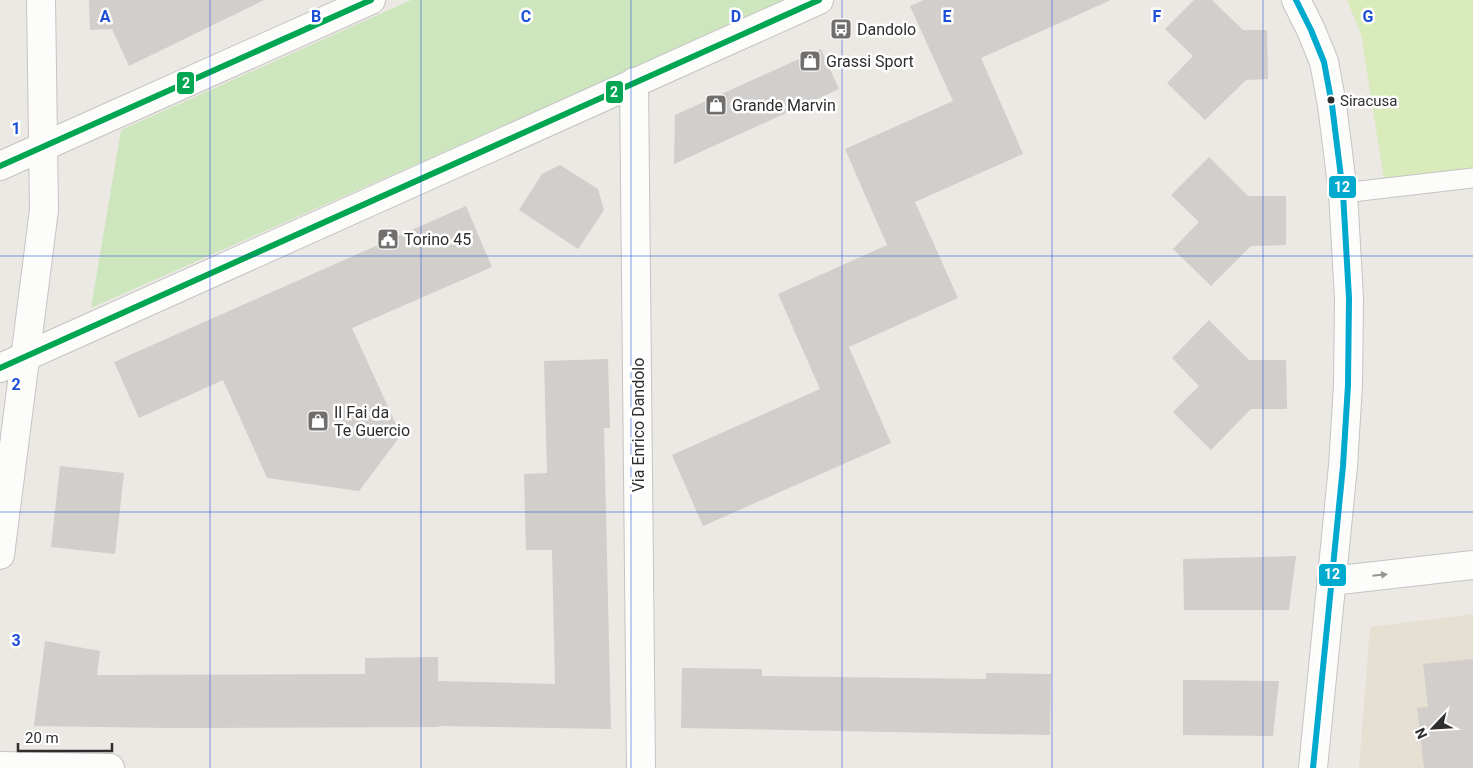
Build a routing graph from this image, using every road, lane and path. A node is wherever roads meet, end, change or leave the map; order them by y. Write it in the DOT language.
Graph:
graph roads {
  1 [pos="41,0"];
  2 [pos="371,0"];
  3 [pos="819,0"];
  4 [pos="1296,0"];
  5 [pos="634,82"];
  6 [pos="44,146"];
  7 [pos="0,166"];
  8 [pos="1473,178"];
  9 [pos="1343,193"];
  10 [pos="25,358"];
  11 [pos="0,368"];
  12 [pos="0,555"];
  13 [pos="1473,565"];
  14 [pos="1331,581"];
  15 [pos="0,766"];
  16 [pos="110,768"];
  17 [pos="641,768"];
  18 [pos="1313,768"];
  1 -- 6 [label="street"];
  2 -- 6 [label="street"];
  3 -- 5 [label="street"];
  4 -- 9 [label="street"];
  5 -- 10 [label="street"];
  5 -- 17 [label="street, Via Enrico Dandolo"];
  6 -- 7 [label="street"];
  6 -- 10 [label="street"];
  8 -- 9 [label="lane"];
  9 -- 14 [label="street"];
  10 -- 11 [label="street"];
  10 -- 12 [label="street"];
  14 -- 13 [label="street, one-way"];
  14 -- 18 [label="street"];
  15 -- 16 [label="street"];
}
